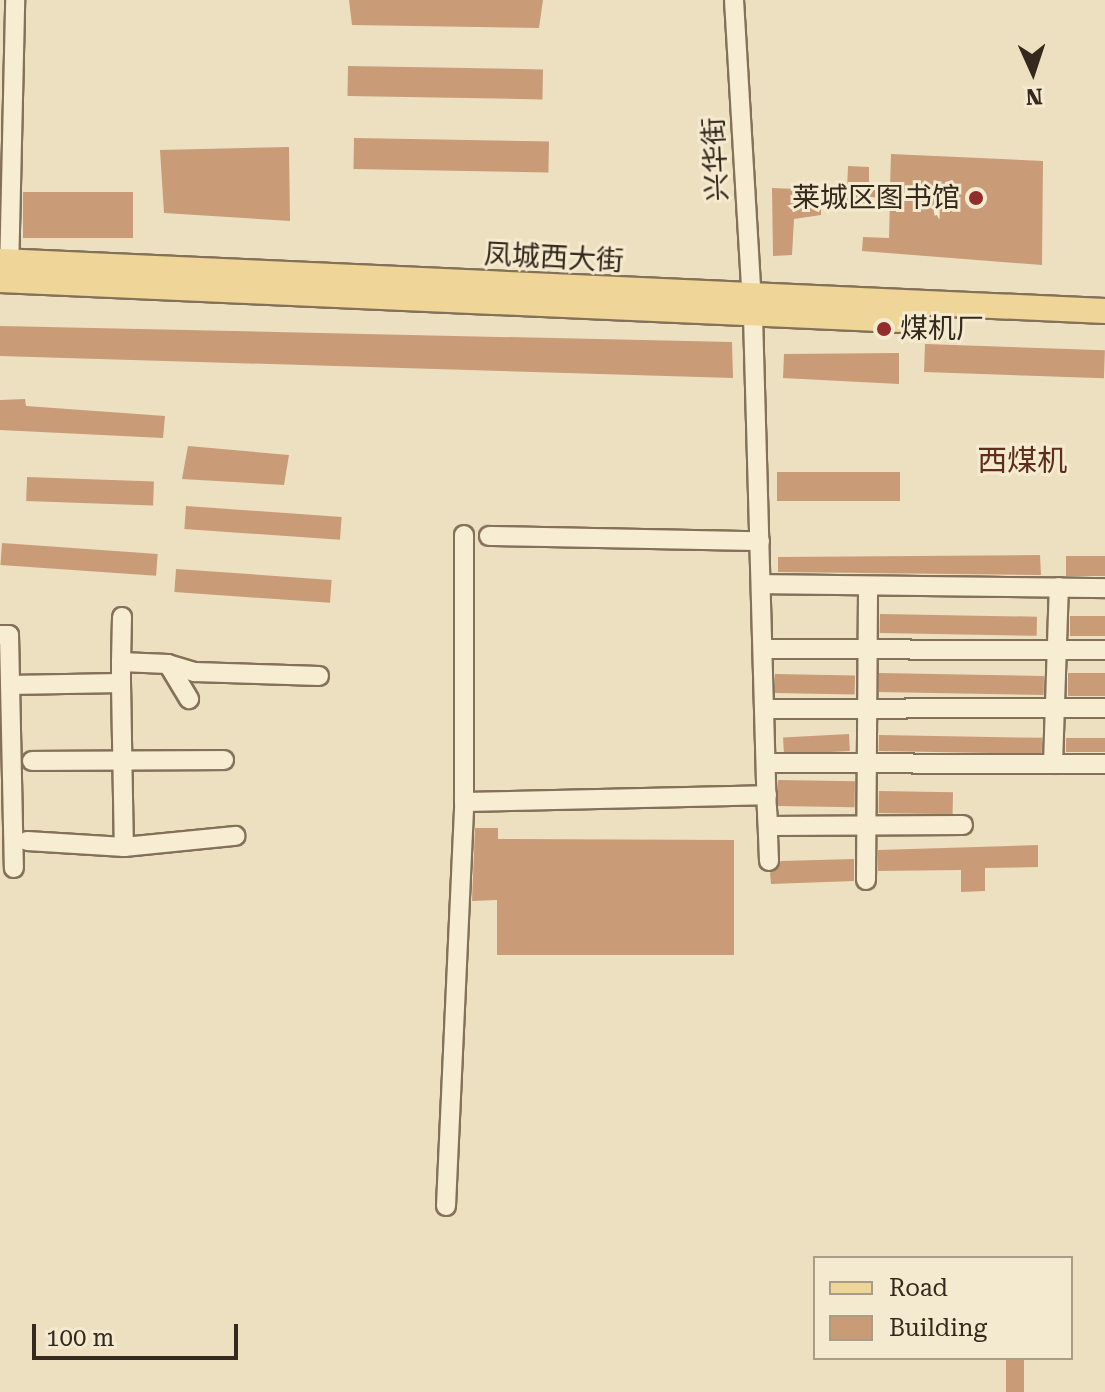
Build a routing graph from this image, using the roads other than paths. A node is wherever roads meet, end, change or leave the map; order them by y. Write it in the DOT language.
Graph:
graph roads {
  1 [pos="15,0"];
  2 [pos="734,0"];
  3 [pos="5,271"];
  4 [pos="752,307"];
  5 [pos="1105,311"];
  6 [pos="1105,326"];
  7 [pos="464,535"];
  8 [pos="489,536"];
  9 [pos="760,541"];
  10 [pos="761,584"];
  11 [pos="868,586"];
  12 [pos="1059,587"];
  13 [pos="1105,588"];
  14 [pos="122,617"];
  15 [pos="0,635"];
  16 [pos="763,649"];
  17 [pos="869,649"];
  18 [pos="1059,650"];
  19 [pos="1105,650"];
  20 [pos="121,662"];
  21 [pos="168,664"];
  22 [pos="319,676"];
  23 [pos="121,683"];
  24 [pos="10,685"];
  25 [pos="189,699"];
  26 [pos="1053,708"];
  27 [pos="1105,708"];
  28 [pos="765,709"];
  29 [pos="871,709"];
  30 [pos="123,759"];
  31 [pos="224,760"];
  32 [pos="32,761"];
  33 [pos="766,763"];
  34 [pos="867,763"];
  35 [pos="1053,764"];
  36 [pos="1105,764"];
  37 [pos="464,802"];
  38 [pos="767,802"];
  39 [pos="866,822"];
  40 [pos="963,825"];
  41 [pos="235,836"];
  42 [pos="27,841"];
  43 [pos="124,847"];
  44 [pos="769,861"];
  45 [pos="14,868"];
  46 [pos="866,880"];
  47 [pos="446,1206"];
  1 -- 3 [label="street"];
  2 -- 4 [label="street, 兴华街"];
  3 -- 4 [label="main road, 凤城西大街"];
  4 -- 5 [label="main road, 凤城西大街"];
  4 -- 6 [label="main road, 凤城西大街"];
  4 -- 9 [label="street, 兴华街"];
  7 -- 37 [label="street"];
  8 -- 9 [label="street"];
  9 -- 10 [label="street, 兴华街"];
  10 -- 11 [label="street"];
  10 -- 16 [label="street, 兴华街"];
  11 -- 12 [label="street"];
  11 -- 17 [label="street"];
  12 -- 13 [label="street"];
  12 -- 18 [label="street"];
  14 -- 20 [label="street"];
  15 -- 24 [label="street"];
  16 -- 17 [label="street"];
  16 -- 28 [label="street, 兴华街"];
  17 -- 18 [label="street"];
  17 -- 29 [label="street"];
  18 -- 19 [label="street"];
  18 -- 26 [label="street"];
  20 -- 21 [label="street"];
  20 -- 23 [label="street"];
  21 -- 22 [label="street"];
  21 -- 25 [label="street"];
  23 -- 24 [label="street"];
  23 -- 30 [label="street"];
  24 -- 45 [label="street"];
  26 -- 27 [label="street"];
  26 -- 29 [label="street"];
  26 -- 35 [label="street"];
  28 -- 29 [label="street"];
  28 -- 33 [label="street, 兴华街"];
  29 -- 34 [label="street"];
  30 -- 31 [label="street"];
  30 -- 32 [label="street"];
  30 -- 43 [label="street"];
  33 -- 34 [label="street"];
  33 -- 38 [label="street, 兴华街"];
  34 -- 35 [label="street"];
  34 -- 39 [label="street"];
  35 -- 36 [label="street"];
  37 -- 38 [label="street"];
  37 -- 47 [label="street"];
  38 -- 39 [label="street"];
  38 -- 44 [label="street, 兴华街"];
  39 -- 40 [label="street"];
  39 -- 46 [label="street"];
  41 -- 43 [label="street"];
  42 -- 43 [label="street"];
}
